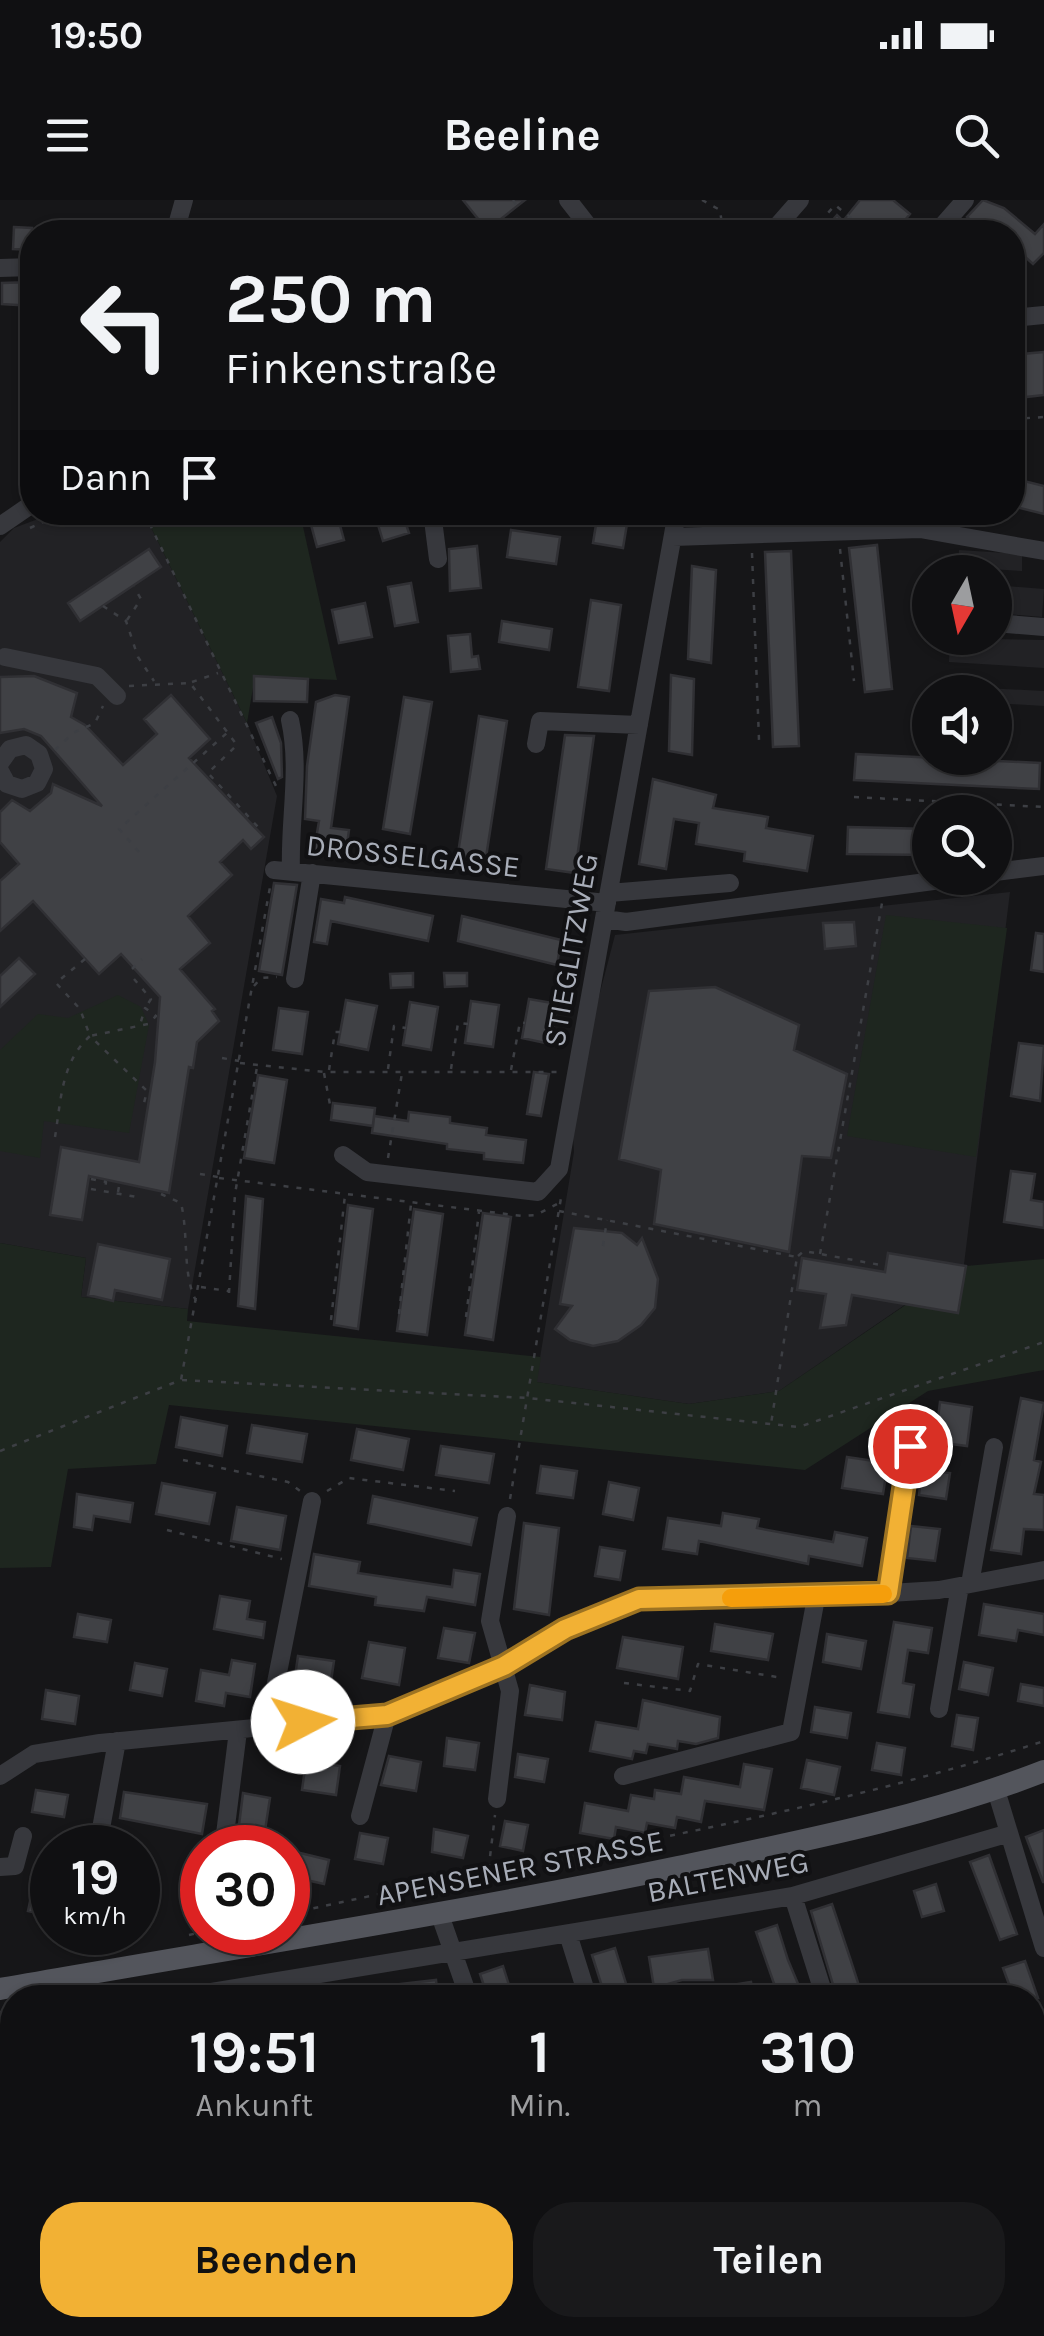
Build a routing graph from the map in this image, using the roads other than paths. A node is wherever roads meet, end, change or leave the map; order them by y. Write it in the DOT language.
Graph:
graph roads {
  1 [pos="568,200"];
  2 [pos="800,200"];
  3 [pos="965,200"];
  4 [pos="584,220"];
  5 [pos="782,220"];
  6 [pos="948,220"];
  7 [pos="434,525"];
  8 [pos="675,525"];
  9 [pos="673,537"];
  10 [pos="1044,551"];
  11 [pos="438,559"];
  12 [pos="1012,625"];
  13 [pos="1044,627"];
  14 [pos="5,657"];
  15 [pos="116,695"];
  16 [pos="290,720"];
  17 [pos="639,725"];
  18 [pos="536,744"];
  19 [pos="1044,866"];
  20 [pos="1012,870"];
  21 [pos="312,874"];
  22 [pos="730,883"];
  23 [pos="912,884"];
  24 [pos="607,905"];
  25 [pos="294,978"];
  26 [pos="343,1155"];
  27 [pos="910,1446"];
  28 [pos="994,1447"];
  29 [pos="312,1501"];
  30 [pos="508,1516"];
  31 [pos="1044,1570"];
  32 [pos="965,1585"];
  33 [pos="888,1593"];
  34 [pos="816,1598"];
  35 [pos="504,1666"];
  36 [pos="939,1709"];
  37 [pos="387,1715"];
  38 [pos="267,1728"];
  39 [pos="238,1731"];
  40 [pos="118,1742"];
  41 [pos="1044,1772"];
  42 [pos="0,1776"];
  43 [pos="623,1776"];
  44 [pos="996,1790"];
  45 [pos="498,1799"];
  46 [pos="360,1816"];
  47 [pos="102,1825"];
  48 [pos="226,1825"];
  49 [pos="1006,1834"];
  50 [pos="23,1836"];
  51 [pos="0,1868"];
  52 [pos="793,1896"];
  53 [pos="440,1915"];
  54 [pos="568,1934"];
  55 [pos="1044,1948"];
  56 [pos="455,1953"];
  57 [pos="24,1985"];
  58 [pos="255,1985"];
  59 [pos="465,1985"];
  60 [pos="584,1985"];
  61 [pos="821,1985"];
  1 -- 4 [label="street"];
  2 -- 5 [label="street"];
  3 -- 6 [label="street"];
  7 -- 11 [label="street"];
  8 -- 9 [label="street, STIEGLITZWEG"];
  9 -- 10 [label="street"];
  9 -- 17 [label="street, STIEGLITZWEG"];
  12 -- 13 [label="street"];
  14 -- 15 [label="street"];
  16 -- 21 [label="street, DROSSELGASSE"];
  17 -- 18 [label="street"];
  17 -- 24 [label="street, STIEGLITZWEG"];
  19 -- 20 [label="street"];
  21 -- 24 [label="street, DROSSELGASSE"];
  21 -- 25 [label="street"];
  22 -- 24 [label="street"];
  23 -- 24 [label="street"];
  24 -- 26 [label="street, STIEGLITZWEG"];
  27 -- 33 [label="street"];
  28 -- 32 [label="street"];
  29 -- 38 [label="street"];
  30 -- 35 [label="street"];
  31 -- 32 [label="street"];
  32 -- 33 [label="street"];
  32 -- 36 [label="street"];
  33 -- 34 [label="street"];
  34 -- 35 [label="street"];
  34 -- 43 [label="street"];
  35 -- 37 [label="street"];
  35 -- 45 [label="street"];
  37 -- 38 [label="street"];
  37 -- 46 [label="street"];
  38 -- 39 [label="street"];
  39 -- 40 [label="street"];
  39 -- 48 [label="street"];
  40 -- 42 [label="street"];
  40 -- 47 [label="street"];
  41 -- 44 [label="main road, APENSENER STRASSE"];
  44 -- 49 [label="street"];
  44 -- 53 [label="main road, APENSENER STRASSE"];
  49 -- 52 [label="street, BALTENWEG"];
  49 -- 55 [label="street"];
  50 -- 51 [label="street"];
  52 -- 54 [label="street, BALTENWEG"];
  52 -- 61 [label="street"];
  53 -- 56 [label="street"];
  53 -- 57 [label="main road, APENSENER STRASSE"];
  54 -- 56 [label="street, BALTENWEG"];
  54 -- 60 [label="street"];
  56 -- 58 [label="street, BALTENWEG"];
  56 -- 59 [label="street"];
}
